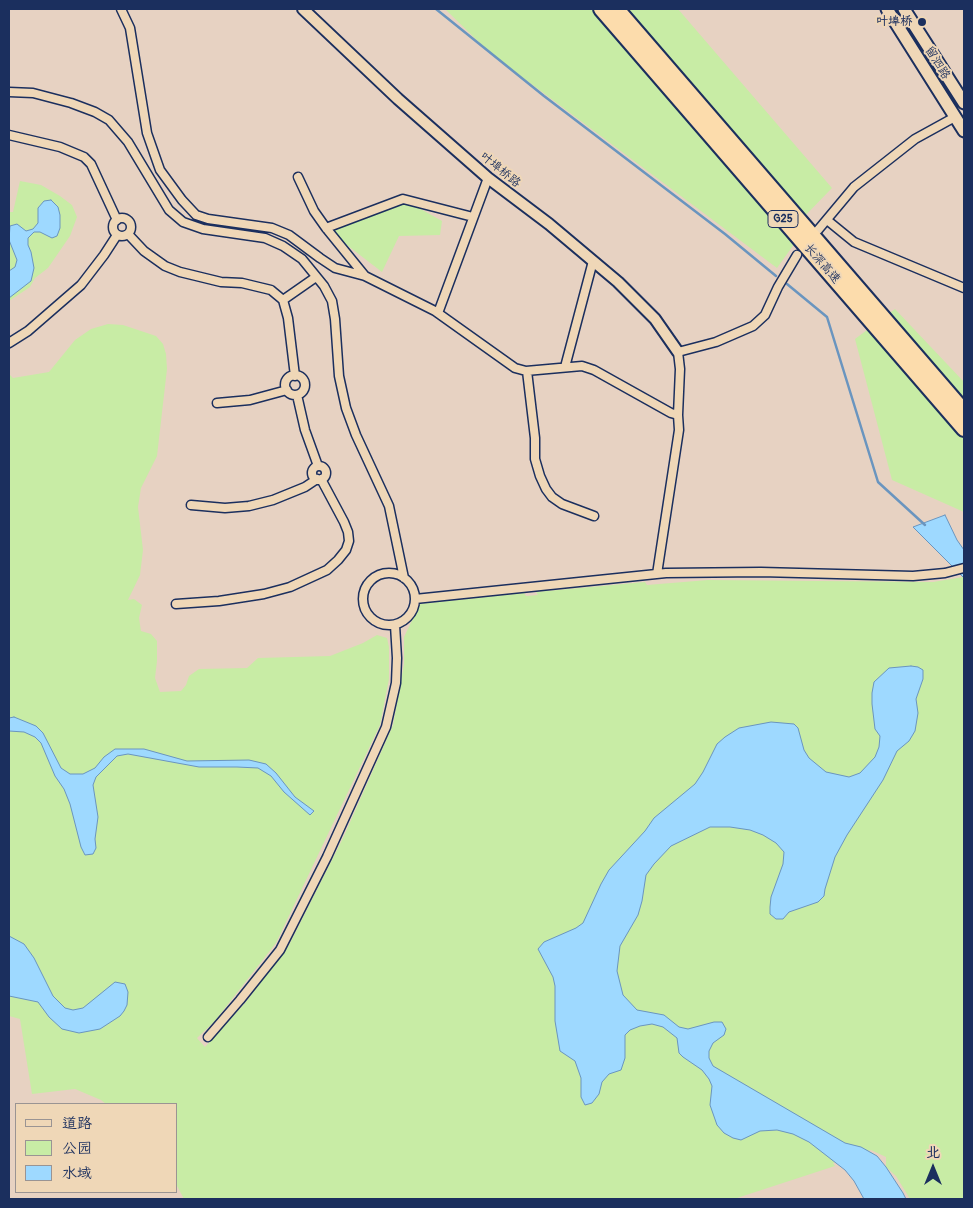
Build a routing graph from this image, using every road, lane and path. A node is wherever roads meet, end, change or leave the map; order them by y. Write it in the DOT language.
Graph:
graph roads {
  1 [pos="121,9"];
  2 [pos="303,9"];
  3 [pos="601,9"];
  4 [pos="617,9"];
  5 [pos="887,9"];
  6 [pos="904,9"];
  7 [pos="9,92"];
  8 [pos="964,103"];
  9 [pos="956,117"];
  10 [pos="964,131"];
  11 [pos="9,135"];
  12 [pos="298,177"];
  13 [pos="488,178"];
  14 [pos="473,217"];
  15 [pos="117,220"];
  16 [pos="827,220"];
  17 [pos="326,228"];
  18 [pos="818,230"];
  19 [pos="128,234"];
  20 [pos="117,235"];
  21 [pos="798,255"];
  22 [pos="593,261"];
  23 [pos="365,276"];
  24 [pos="316,277"];
  25 [pos="964,288"];
  26 [pos="282,300"];
  27 [pos="438,313"];
  28 [pos="9,343"];
  29 [pos="678,352"];
  30 [pos="565,367"];
  31 [pos="527,371"];
  32 [pos="295,376"];
  33 [pos="287,390"];
  34 [pos="297,395"];
  35 [pos="218,402"];
  36 [pos="964,411"];
  37 [pos="678,415"];
  38 [pos="964,429"];
  39 [pos="319,479"];
  40 [pos="191,505"];
  41 [pos="594,516"];
  42 [pos="964,568"];
  43 [pos="657,574"];
  44 [pos="404,578"];
  45 [pos="416,599"];
  46 [pos="176,604"];
  47 [pos="395,625"];
  48 [pos="208,1037"];
  1 -- 23 [label="street"];
  2 -- 13 [label="street, 叶埠桥路"];
  3 -- 38 [label="highway, 长深高速 / G25"];
  4 -- 36 [label="highway, 长深高速 / G25"];
  5 -- 9 [label="main road, 留泗路"];
  6 -- 8 [label="main road, 留泗路"];
  7 -- 24 [label="street"];
  9 -- 10 [label="main road, 留泗路"];
  9 -- 16 [label="street"];
  11 -- 15 [label="street"];
  12 -- 17 [label="street"];
  13 -- 14 [label="street"];
  13 -- 22 [label="street, 叶埠桥路"];
  14 -- 17 [label="street"];
  14 -- 27 [label="street"];
  15 -- 19 [label="street"];
  15 -- 20 [label="street"];
  16 -- 18 [label="street"];
  16 -- 25 [label="street"];
  17 -- 23 [label="street"];
  19 -- 20 [label="street"];
  19 -- 26 [label="street"];
  20 -- 28 [label="street"];
  21 -- 29 [label="street"];
  22 -- 29 [label="street, 叶埠桥路"];
  22 -- 30 [label="street"];
  23 -- 27 [label="street"];
  24 -- 26 [label="street"];
  24 -- 44 [label="street"];
  26 -- 32 [label="street"];
  27 -- 31 [label="street"];
  29 -- 37 [label="street"];
  30 -- 31 [label="street"];
  30 -- 37 [label="street"];
  31 -- 41 [label="street"];
  32 -- 33 [label="street"];
  32 -- 34 [label="street"];
  33 -- 34 [label="street"];
  33 -- 35 [label="street"];
  34 -- 39 [label="street"];
  37 -- 43 [label="street"];
  39 -- 40 [label="street"];
  39 -- 46 [label="street"];
  42 -- 43 [label="street"];
  43 -- 45 [label="street"];
  44 -- 45 [label="street"];
  44 -- 47 [label="street"];
  45 -- 47 [label="street"];
  47 -- 48 [label="street"];
}
